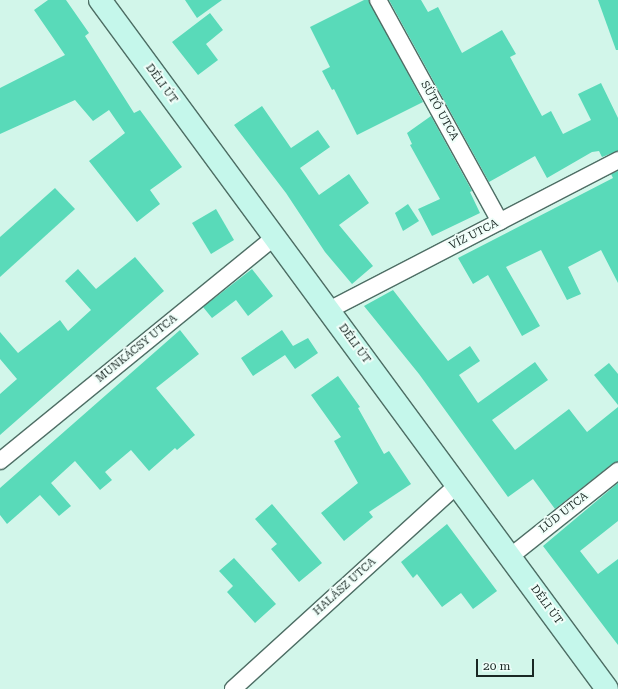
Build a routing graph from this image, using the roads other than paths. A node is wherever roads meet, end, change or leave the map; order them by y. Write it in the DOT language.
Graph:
graph roads {
  1 [pos="100,0"];
  2 [pos="378,0"];
  3 [pos="618,160"];
  4 [pos="500,222"];
  5 [pos="273,238"];
  6 [pos="329,310"];
  7 [pos="0,461"];
  8 [pos="618,471"];
  9 [pos="457,485"];
  10 [pos="511,556"];
  11 [pos="233,689"];
  12 [pos="607,689"];
  1 -- 5 [label="street, DÉLI ÚT"];
  2 -- 4 [label="street, SÜTŐ UTCA"];
  3 -- 4 [label="street, VÍZ UTCA"];
  4 -- 6 [label="street, VÍZ UTCA"];
  5 -- 6 [label="street, DÉLI ÚT"];
  5 -- 7 [label="street, MUNKÁCSY UTCA"];
  6 -- 9 [label="street, DÉLI ÚT"];
  8 -- 10 [label="street, LÚD UTCA"];
  9 -- 10 [label="street, DÉLI ÚT"];
  9 -- 11 [label="street, HALÁSZ UTCA"];
  10 -- 12 [label="street, DÉLI ÚT"];
}
